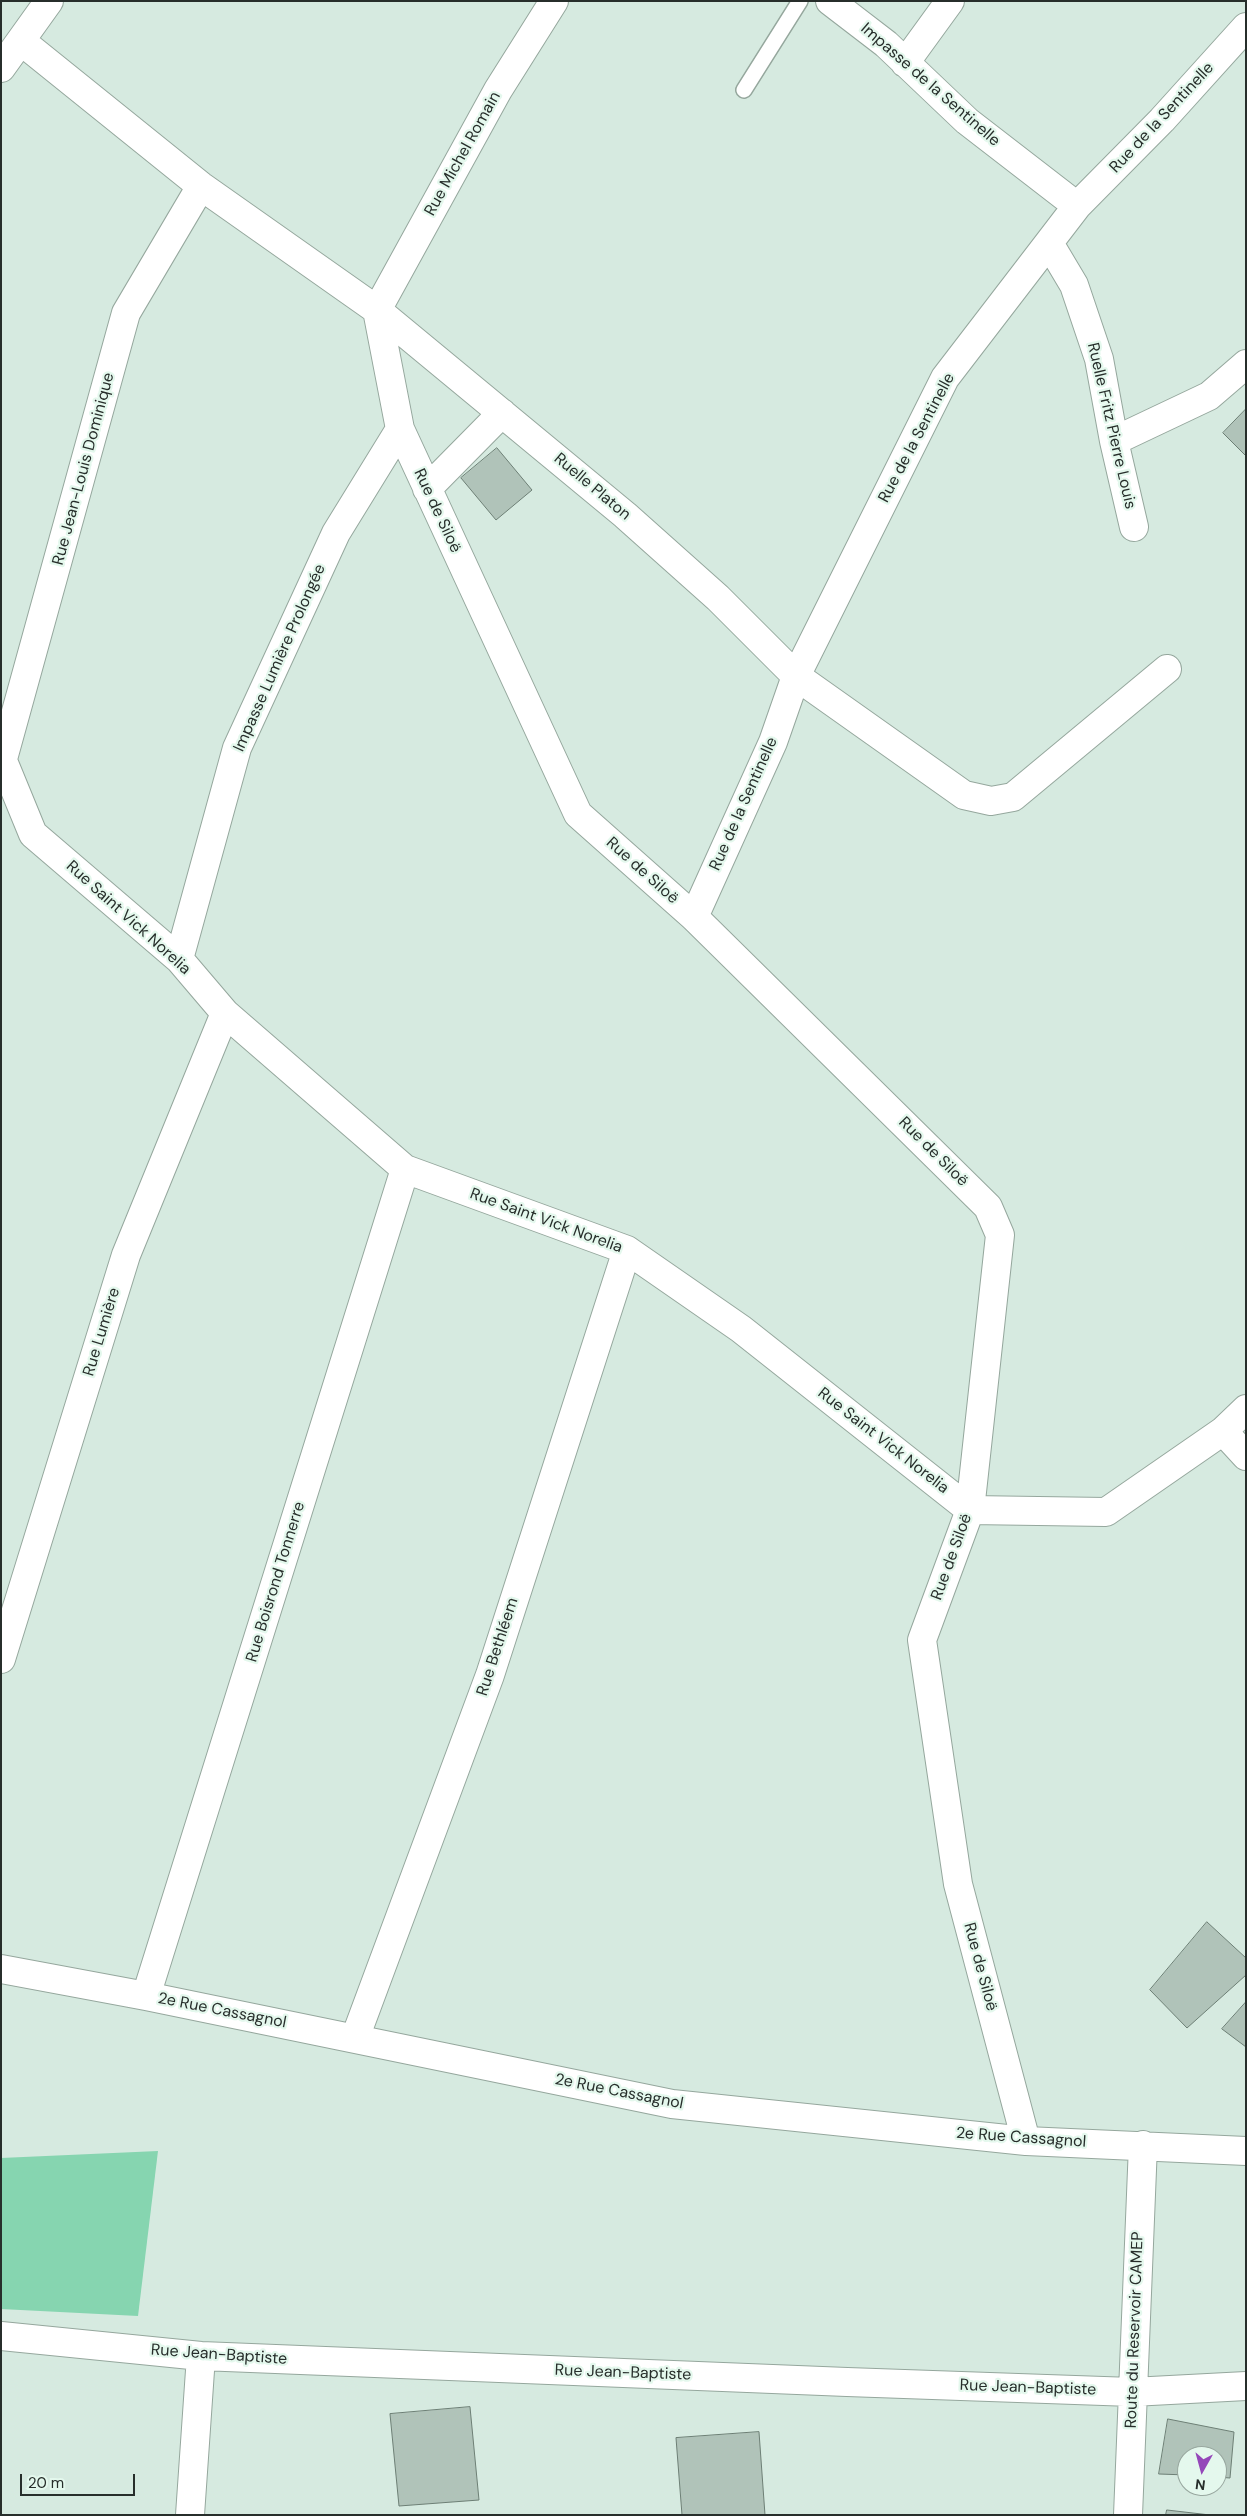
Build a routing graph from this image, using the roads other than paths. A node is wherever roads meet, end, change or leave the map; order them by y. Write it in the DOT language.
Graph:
graph roads {
  1 [pos="49,1"];
  2 [pos="554,1"];
  3 [pos="800,1"];
  4 [pos="830,1"];
  5 [pos="950,1"];
  6 [pos="1246,27"];
  7 [pos="21,41"];
  8 [pos="905,63"];
  9 [pos="1,68"];
  10 [pos="744,90"];
  11 [pos="201,186"];
  12 [pos="1077,206"];
  13 [pos="1050,243"];
  14 [pos="378,310"];
  15 [pos="1246,364"];
  16 [pos="502,413"];
  17 [pos="400,430"];
  18 [pos="1114,441"];
  19 [pos="428,489"];
  20 [pos="1134,527"];
  21 [pos="1167,669"];
  22 [pos="796,676"];
  23 [pos="2,760"];
  24 [pos="694,917"];
  25 [pos="179,959"];
  26 [pos="225,1013"];
  27 [pos="405,1169"];
  28 [pos="626,1250"];
  29 [pos="1246,1409"];
  30 [pos="1223,1431"];
  31 [pos="1246,1456"];
  32 [pos="970,1510"];
  33 [pos="1,1659"];
  34 [pos="1,1969"];
  35 [pos="146,1996"];
  36 [pos="356,2038"];
  37 [pos="1026,2141"];
  38 [pos="1143,2145"];
  39 [pos="1246,2151"];
  40 [pos="1,2336"];
  41 [pos="201,2356"];
  42 [pos="1246,2386"];
  43 [pos="1132,2392"];
  44 [pos="190,2515"];
  45 [pos="1128,2515"];
  1 -- 7 [label="street"];
  2 -- 14 [label="street, Rue Michel Romain"];
  3 -- 10 [label="lane"];
  4 -- 8 [label="street, Impasse de la Sentinelle"];
  5 -- 8 [label="street"];
  6 -- 12 [label="street, Rue de la Sentinelle"];
  7 -- 9 [label="street"];
  7 -- 11 [label="street, Ruelle Platon"];
  8 -- 12 [label="street, Impasse de la Sentinelle"];
  11 -- 14 [label="street, Ruelle Platon"];
  11 -- 23 [label="street, Rue Jean-Louis Dominique"];
  12 -- 13 [label="street, Rue de la Sentinelle"];
  13 -- 18 [label="street, Ruelle Fritz Pierre Louis"];
  13 -- 22 [label="street, Rue de la Sentinelle"];
  14 -- 16 [label="street, Ruelle Platon"];
  14 -- 17 [label="street, Rue de Siloë"];
  15 -- 18 [label="street"];
  16 -- 19 [label="street"];
  16 -- 22 [label="street, Ruelle Platon"];
  17 -- 19 [label="street, Rue de Siloë"];
  17 -- 25 [label="street, Impasse Lumière Prolongée"];
  18 -- 20 [label="street, Ruelle Fritz Pierre Louis"];
  19 -- 24 [label="street, Rue de Siloë"];
  21 -- 22 [label="street, Ruelle Platon"];
  22 -- 24 [label="street, Rue de la Sentinelle"];
  23 -- 25 [label="street, Rue Saint Vick Norelia"];
  24 -- 32 [label="street, Rue de Siloë"];
  25 -- 26 [label="street, Rue Saint Vick Norelia"];
  26 -- 27 [label="street, Rue Saint Vick Norelia"];
  26 -- 33 [label="street, Rue Lumière"];
  27 -- 28 [label="street, Rue Saint Vick Norelia"];
  27 -- 35 [label="street, Rue Boisrond Tonnerre"];
  28 -- 32 [label="street, Rue Saint Vick Norelia"];
  28 -- 36 [label="street, Rue Bethléem"];
  29 -- 30 [label="street"];
  30 -- 31 [label="street"];
  30 -- 32 [label="street"];
  32 -- 37 [label="street, Rue de Siloë"];
  34 -- 35 [label="street, 2e Rue Cassagnol"];
  35 -- 36 [label="street, 2e Rue Cassagnol"];
  36 -- 37 [label="street, 2e Rue Cassagnol"];
  37 -- 38 [label="street, 2e Rue Cassagnol"];
  38 -- 39 [label="street, 2e Rue Cassagnol"];
  38 -- 43 [label="street, Route du Reservoir CAMEP"];
  40 -- 41 [label="street, Rue Jean-Baptiste"];
  41 -- 43 [label="street, Rue Jean-Baptiste"];
  41 -- 44 [label="street"];
  42 -- 43 [label="street, Rue Jean-Baptiste"];
  43 -- 45 [label="street, Route du Reservoir CAMEP"];
}
